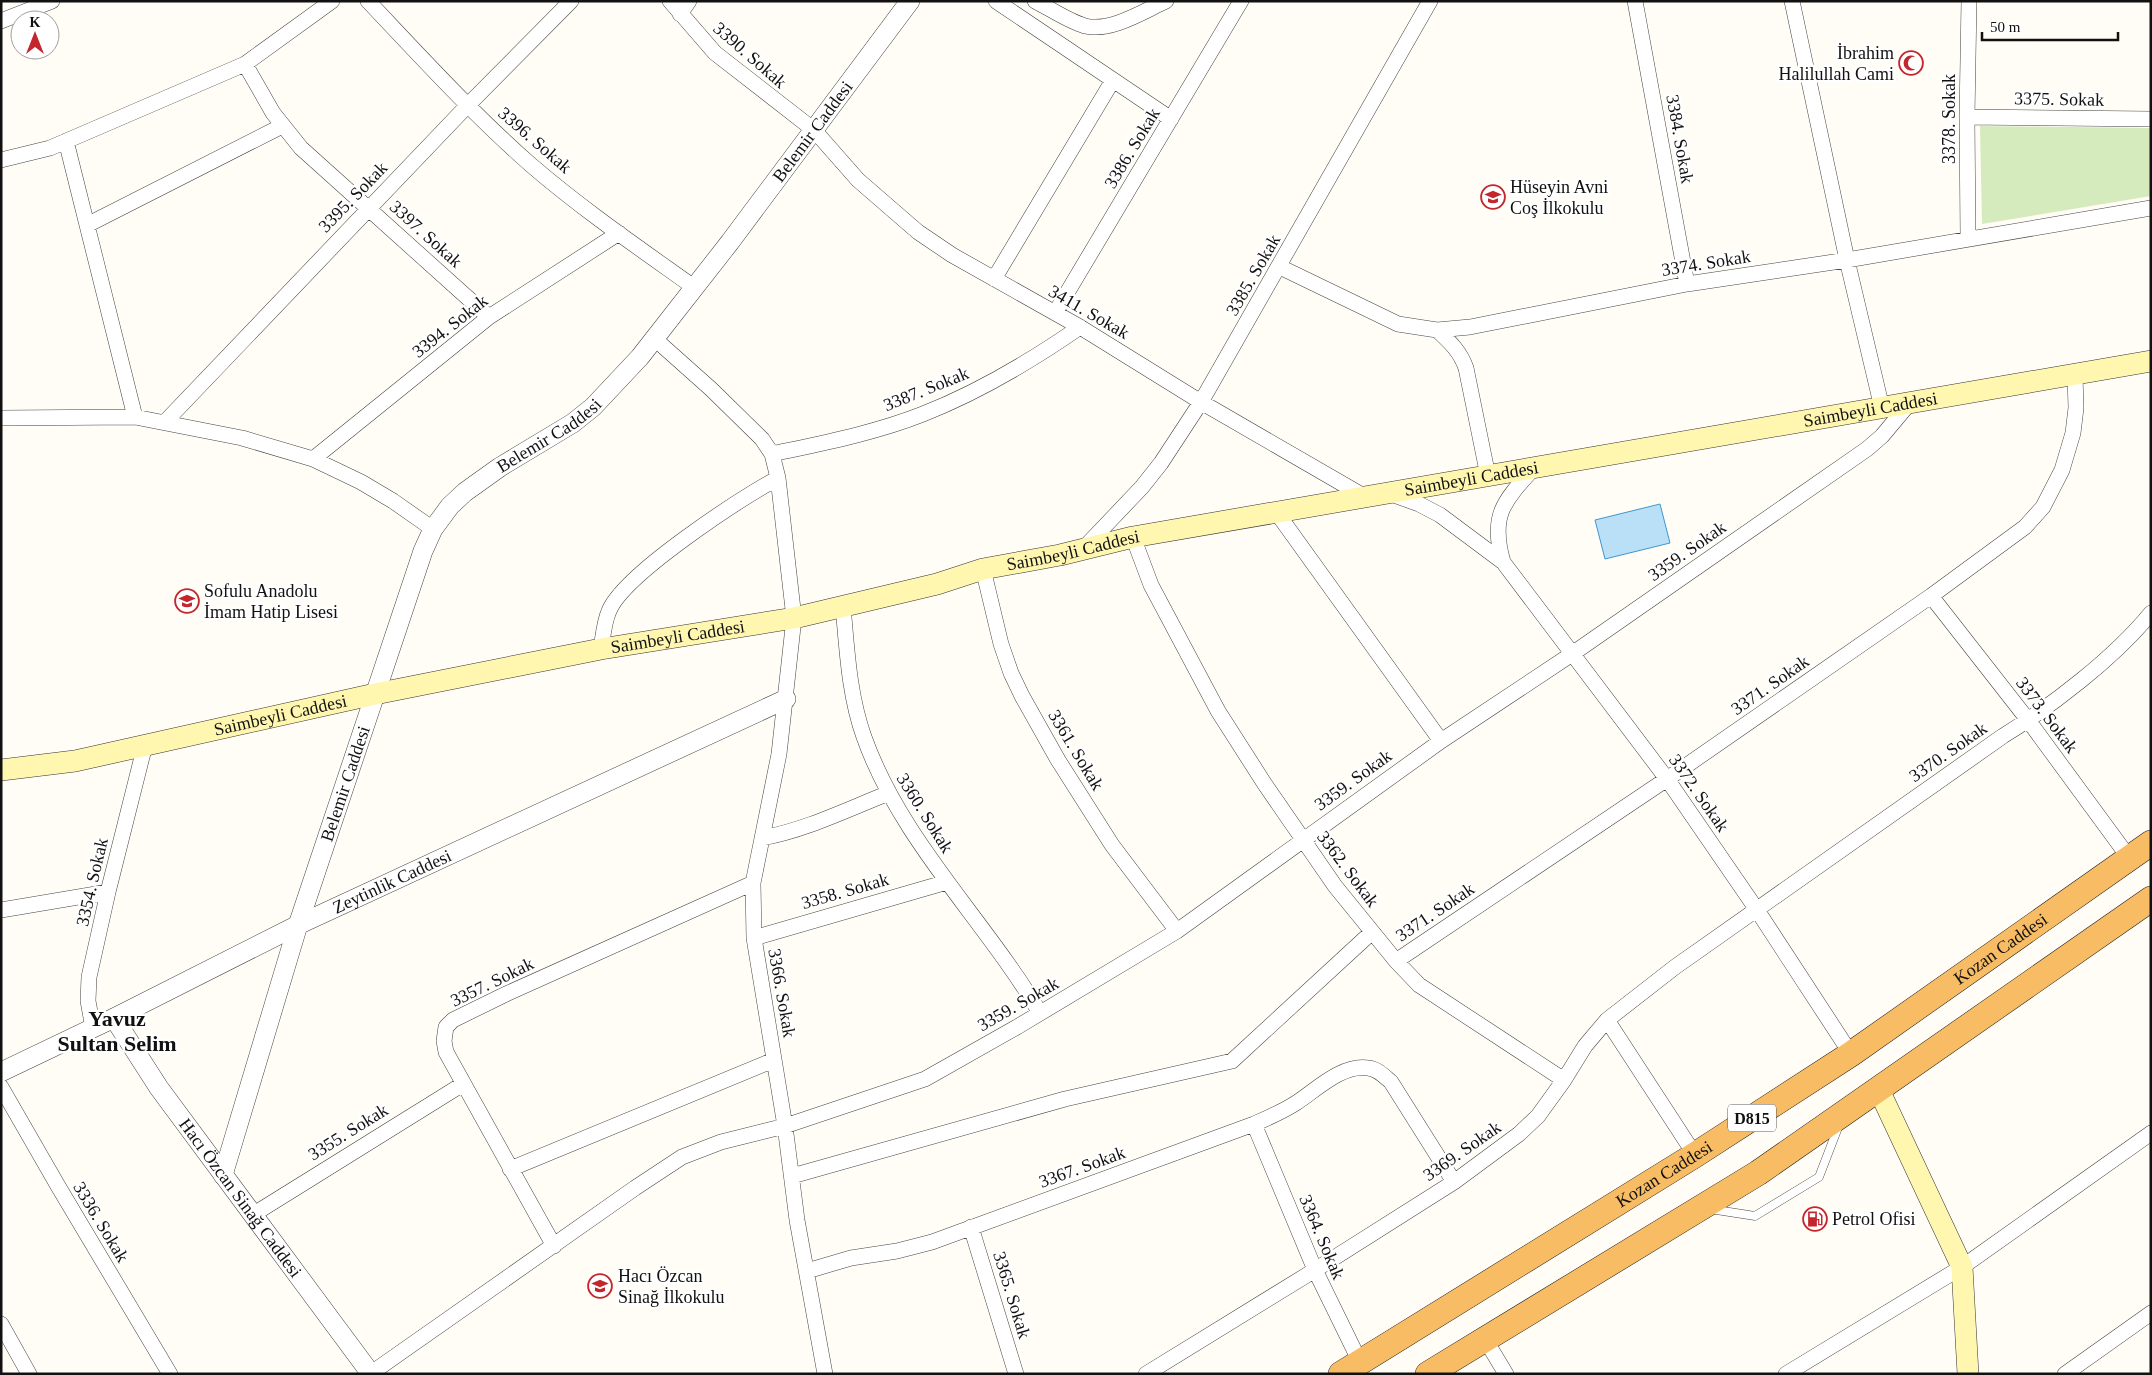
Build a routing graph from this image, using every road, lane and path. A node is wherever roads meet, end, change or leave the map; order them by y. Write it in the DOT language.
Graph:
graph roads {
  1 [pos="52,1"];
  2 [pos="332,1"];
  3 [pos="368,1"];
  4 [pos="670,1"];
  5 [pos="690,1"];
  6 [pos="910,1"];
  7 [pos="996,1"];
  8 [pos="1035,1"];
  9 [pos="1166,1"];
  10 [pos="1241,1"];
  11 [pos="1430,1"];
  12 [pos="1635,1"];
  13 [pos="1792,1"];
  14 [pos="1969,1"];
  15 [pos="564,4"];
  16 [pos="680,14"];
  17 [pos="1,21"];
  18 [pos="245,64"];
  19 [pos="1113,80"];
  20 [pos="466,106"];
  21 [pos="1966,117"];
  22 [pos="1171,119"];
  23 [pos="2151,119"];
  24 [pos="282,126"];
  25 [pos="814,130"];
  26 [pos="66,141"];
  27 [pos="1,160"];
  28 [pos="368,208"];
  29 [pos="2151,208"];
  30 [pos="87,226"];
  31 [pos="619,233"];
  32 [pos="1968,238"];
  33 [pos="1847,260"];
  34 [pos="1280,267"];
  35 [pos="994,279"];
  36 [pos="1687,284"];
  37 [pos="694,288"];
  38 [pos="1055,314"];
  39 [pos="489,317"];
  40 [pos="1080,327"];
  41 [pos="1437,330"];
  42 [pos="656,340"];
  43 [pos="2151,361"];
  44 [pos="2075,375"];
  45 [pos="1201,402"];
  46 [pos="1908,404"];
  47 [pos="1882,408"];
  48 [pos="135,417"];
  49 [pos="1,418"];
  50 [pos="165,422"];
  51 [pos="772,454"];
  52 [pos="313,459"];
  53 [pos="1533,469"];
  54 [pos="1488,476"];
  55 [pos="778,478"];
  56 [pos="1391,494"];
  57 [pos="1367,498"];
  58 [pos="1277,513"];
  59 [pos="434,529"];
  60 [pos="1133,538"];
  61 [pos="1083,549"];
  62 [pos="1503,562"];
  63 [pos="983,569"];
  64 [pos="1931,596"];
  65 [pos="843,606"];
  66 [pos="2151,613"];
  67 [pos="794,618"];
  68 [pos="601,649"];
  69 [pos="1572,654"];
  70 [pos="375,694"];
  71 [pos="786,699"];
  72 [pos="2028,720"];
  73 [pos="1440,741"];
  74 [pos="145,745"];
  75 [pos="1,770"];
  76 [pos="1667,779"];
  77 [pos="889,793"];
  78 [pos="762,838"];
  79 [pos="1303,840"];
  80 [pos="2151,843"];
  81 [pos="2130,859"];
  82 [pos="947,882"];
  83 [pos="753,883"];
  84 [pos="108,892"];
  85 [pos="2151,899"];
  86 [pos="1,910"];
  87 [pos="1757,910"];
  88 [pos="298,925"];
  89 [pos="1177,931"];
  90 [pos="1372,932"];
  91 [pos="754,938"];
  92 [pos="1396,961"];
  93 [pos="1040,1013"];
  94 [pos="114,1018"];
  95 [pos="1607,1020"];
  96 [pos="93,1028"];
  97 [pos="1851,1054"];
  98 [pos="774,1060"];
  99 [pos="1,1072"];
  100 [pos="1564,1080"];
  101 [pos="463,1084"];
  102 [pos="1,1087"];
  103 [pos="1878,1088"];
  104 [pos="1843,1113"];
  105 [pos="1254,1124"];
  106 [pos="784,1126"];
  107 [pos="2151,1133"];
  108 [pos="1695,1155"];
  109 [pos="510,1169"];
  110 [pos="223,1175"];
  111 [pos="792,1176"];
  112 [pos="1454,1182"];
  113 [pos="1701,1208"];
  114 [pos="254,1214"];
  115 [pos="971,1227"];
  116 [pos="554,1246"];
  117 [pos="1962,1268"];
  118 [pos="1315,1270"];
  119 [pos="807,1271"];
  120 [pos="2151,1313"];
  121 [pos="1,1324"];
  122 [pos="1485,1339"];
  123 [pos="1350,1368"];
  124 [pos="29,1374"];
  125 [pos="170,1374"];
  126 [pos="371,1374"];
  127 [pos="825,1374"];
  128 [pos="1016,1374"];
  129 [pos="1146,1374"];
  130 [pos="1428,1374"];
  131 [pos="1506,1374"];
  132 [pos="1786,1374"];
  133 [pos="1968,1374"];
  134 [pos="2065,1374"];
  1 -- 17 [label="street"];
  2 -- 18 [label="street"];
  3 -- 20 [label="street, 3396. Sokak"];
  4 -- 16 [label="street, 3390. Sokak"];
  5 -- 16 [label="street"];
  6 -- 25 [label="street, Belemir Caddesi"];
  7 -- 19 [label="street"];
  8 -- 9 [label="street"];
  10 -- 22 [label="street, 3386. Sokak"];
  11 -- 34 [label="street, 3385. Sokak"];
  12 -- 36 [label="street, 3384. Sokak"];
  13 -- 33 [label="street"];
  14 -- 21 [label="street, 3378. Sokak"];
  15 -- 20 [label="street, 3395. Sokak"];
  16 -- 25 [label="street, 3390. Sokak"];
  18 -- 24 [label="street, 3397. Sokak"];
  18 -- 26 [label="street"];
  19 -- 22 [label="street"];
  19 -- 35 [label="street"];
  20 -- 28 [label="street, 3395. Sokak"];
  20 -- 31 [label="street, 3396. Sokak"];
  21 -- 23 [label="street, 3375. Sokak"];
  21 -- 32 [label="street, 3378. Sokak"];
  22 -- 38 [label="street, 3386. Sokak"];
  24 -- 28 [label="street, 3397. Sokak"];
  24 -- 30 [label="street"];
  25 -- 35 [label="street, 3411. Sokak"];
  25 -- 37 [label="street, Belemir Caddesi"];
  26 -- 27 [label="street"];
  26 -- 30 [label="street"];
  28 -- 39 [label="street, 3397. Sokak"];
  28 -- 50 [label="street, 3395. Sokak"];
  29 -- 32 [label="street, 3374. Sokak"];
  30 -- 48 [label="street"];
  31 -- 37 [label="street, 3396. Sokak"];
  31 -- 39 [label="street, 3394. Sokak"];
  32 -- 33 [label="street, 3374. Sokak"];
  33 -- 36 [label="street, 3374. Sokak"];
  33 -- 47 [label="street"];
  34 -- 41 [label="street, 3374. Sokak"];
  34 -- 45 [label="street, 3385. Sokak"];
  35 -- 38 [label="street, 3411. Sokak"];
  36 -- 41 [label="street, 3374. Sokak"];
  37 -- 42 [label="street, Belemir Caddesi"];
  38 -- 40 [label="street, 3411. Sokak"];
  39 -- 52 [label="street, 3394. Sokak"];
  40 -- 45 [label="street, 3411. Sokak"];
  40 -- 51 [label="street, 3387. Sokak"];
  41 -- 54 [label="street"];
  42 -- 51 [label="street"];
  42 -- 59 [label="street, Belemir Caddesi"];
  43 -- 44 [label="main road, Saimbeyli Caddesi"];
  44 -- 46 [label="main road, Saimbeyli Caddesi"];
  44 -- 64 [label="street, 3371. Sokak"];
  45 -- 57 [label="street, 3411. Sokak"];
  45 -- 61 [label="street, 3385. Sokak"];
  46 -- 47 [label="main road, Saimbeyli Caddesi"];
  46 -- 69 [label="street, 3359. Sokak"];
  47 -- 53 [label="main road, Saimbeyli Caddesi"];
  48 -- 49 [label="street"];
  48 -- 50 [label="street"];
  50 -- 52 [label="street"];
  51 -- 55 [label="street, 3366. Sokak"];
  52 -- 59 [label="street"];
  53 -- 54 [label="main road, Saimbeyli Caddesi"];
  53 -- 62 [label="street"];
  54 -- 56 [label="main road, Saimbeyli Caddesi"];
  55 -- 67 [label="street, 3366. Sokak"];
  55 -- 68 [label="street"];
  56 -- 57 [label="main road, Saimbeyli Caddesi"];
  56 -- 62 [label="street"];
  57 -- 58 [label="main road, Saimbeyli Caddesi"];
  58 -- 60 [label="main road, Saimbeyli Caddesi"];
  58 -- 73 [label="street"];
  59 -- 70 [label="street, Belemir Caddesi"];
  60 -- 61 [label="main road, Saimbeyli Caddesi"];
  60 -- 79 [label="street, 3362. Sokak"];
  61 -- 63 [label="main road, Saimbeyli Caddesi"];
  62 -- 69 [label="street, 3372. Sokak"];
  63 -- 65 [label="main road, Saimbeyli Caddesi"];
  63 -- 89 [label="street, 3361. Sokak"];
  64 -- 72 [label="street, 3373. Sokak"];
  64 -- 76 [label="street, 3371. Sokak"];
  65 -- 67 [label="main road, Saimbeyli Caddesi"];
  65 -- 77 [label="street, 3360. Sokak"];
  66 -- 72 [label="street, 3370. Sokak"];
  67 -- 68 [label="main road, Saimbeyli Caddesi"];
  67 -- 71 [label="street, 3366. Sokak"];
  68 -- 70 [label="main road, Saimbeyli Caddesi"];
  69 -- 73 [label="street, 3359. Sokak"];
  69 -- 76 [label="street, 3372. Sokak"];
  70 -- 74 [label="main road, Saimbeyli Caddesi"];
  70 -- 88 [label="street, Belemir Caddesi"];
  71 -- 78 [label="street, 3366. Sokak"];
  71 -- 88 [label="street, Zeytinlik Caddesi"];
  72 -- 81 [label="street, 3373. Sokak"];
  72 -- 87 [label="street, 3370. Sokak"];
  73 -- 79 [label="street, 3359. Sokak"];
  74 -- 75 [label="main road, Saimbeyli Caddesi"];
  74 -- 84 [label="street, 3354. Sokak"];
  76 -- 87 [label="street, 3372. Sokak"];
  76 -- 92 [label="street, 3371. Sokak"];
  77 -- 78 [label="street"];
  77 -- 82 [label="street, 3360. Sokak"];
  78 -- 83 [label="street, 3366. Sokak"];
  79 -- 89 [label="street, 3359. Sokak"];
  79 -- 90 [label="street, 3362. Sokak"];
  80 -- 81 [label="highway, Kozan Caddesi / D815"];
  81 -- 97 [label="highway, Kozan Caddesi / D815"];
  82 -- 91 [label="street, 3358. Sokak"];
  82 -- 93 [label="street, 3360. Sokak"];
  83 -- 91 [label="street, 3366. Sokak"];
  83 -- 101 [label="street, 3357. Sokak"];
  84 -- 86 [label="street"];
  84 -- 96 [label="street, 3354. Sokak"];
  85 -- 103 [label="highway, D815"];
  87 -- 95 [label="street, 3369. Sokak"];
  87 -- 97 [label="street, 3372. Sokak"];
  88 -- 94 [label="street, Zeytinlik Caddesi"];
  88 -- 110 [label="street, Belemir Caddesi"];
  89 -- 93 [label="street, 3359. Sokak"];
  90 -- 92 [label="street, 3362. Sokak"];
  90 -- 111 [label="street"];
  91 -- 98 [label="street, 3366. Sokak"];
  92 -- 100 [label="street, 3362. Sokak"];
  93 -- 106 [label="street, 3359. Sokak"];
  94 -- 96 [label="street, Zeytinlik Caddesi"];
  94 -- 110 [label="street, Hacı Özcan Sinağ Caddesi"];
  95 -- 100 [label="street, 3369. Sokak"];
  95 -- 108 [label="street"];
  96 -- 99 [label="street, Zeytinlik Caddesi"];
  97 -- 108 [label="highway, Kozan Caddesi / D815"];
  98 -- 106 [label="street, 3366. Sokak"];
  98 -- 109 [label="street"];
  100 -- 112 [label="street, 3369. Sokak"];
  101 -- 109 [label="street, 3357. Sokak"];
  101 -- 114 [label="street, 3355. Sokak"];
  102 -- 125 [label="street, 3336. Sokak"];
  103 -- 104 [label="highway, D815"];
  103 -- 117 [label="main road"];
  104 -- 113 [label="highway, D815"];
  104 -- 113 [label="lane"];
  105 -- 112 [label="street, 3367. Sokak"];
  105 -- 115 [label="street, 3367. Sokak"];
  105 -- 118 [label="street, 3364. Sokak"];
  106 -- 111 [label="street, 3366. Sokak"];
  106 -- 116 [label="street, 3359. Sokak"];
  107 -- 117 [label="street"];
  108 -- 123 [label="highway, Kozan Caddesi / D815"];
  109 -- 116 [label="street, 3357. Sokak"];
  110 -- 114 [label="street, Hacı Özcan Sinağ Caddesi"];
  111 -- 119 [label="street, 3366. Sokak"];
  112 -- 118 [label="street, 3369. Sokak"];
  113 -- 122 [label="highway, D815"];
  114 -- 126 [label="street, Hacı Özcan Sinağ Caddesi"];
  115 -- 119 [label="street, 3367. Sokak"];
  115 -- 128 [label="street, 3365. Sokak"];
  116 -- 126 [label="street, 3359. Sokak"];
  117 -- 132 [label="street"];
  117 -- 133 [label="main road"];
  118 -- 123 [label="street, 3364. Sokak"];
  118 -- 129 [label="street, 3369. Sokak"];
  119 -- 127 [label="street, 3366. Sokak"];
  120 -- 134 [label="street"];
  121 -- 124 [label="street"];
  122 -- 130 [label="highway, D815"];
  122 -- 131 [label="street"];
}
